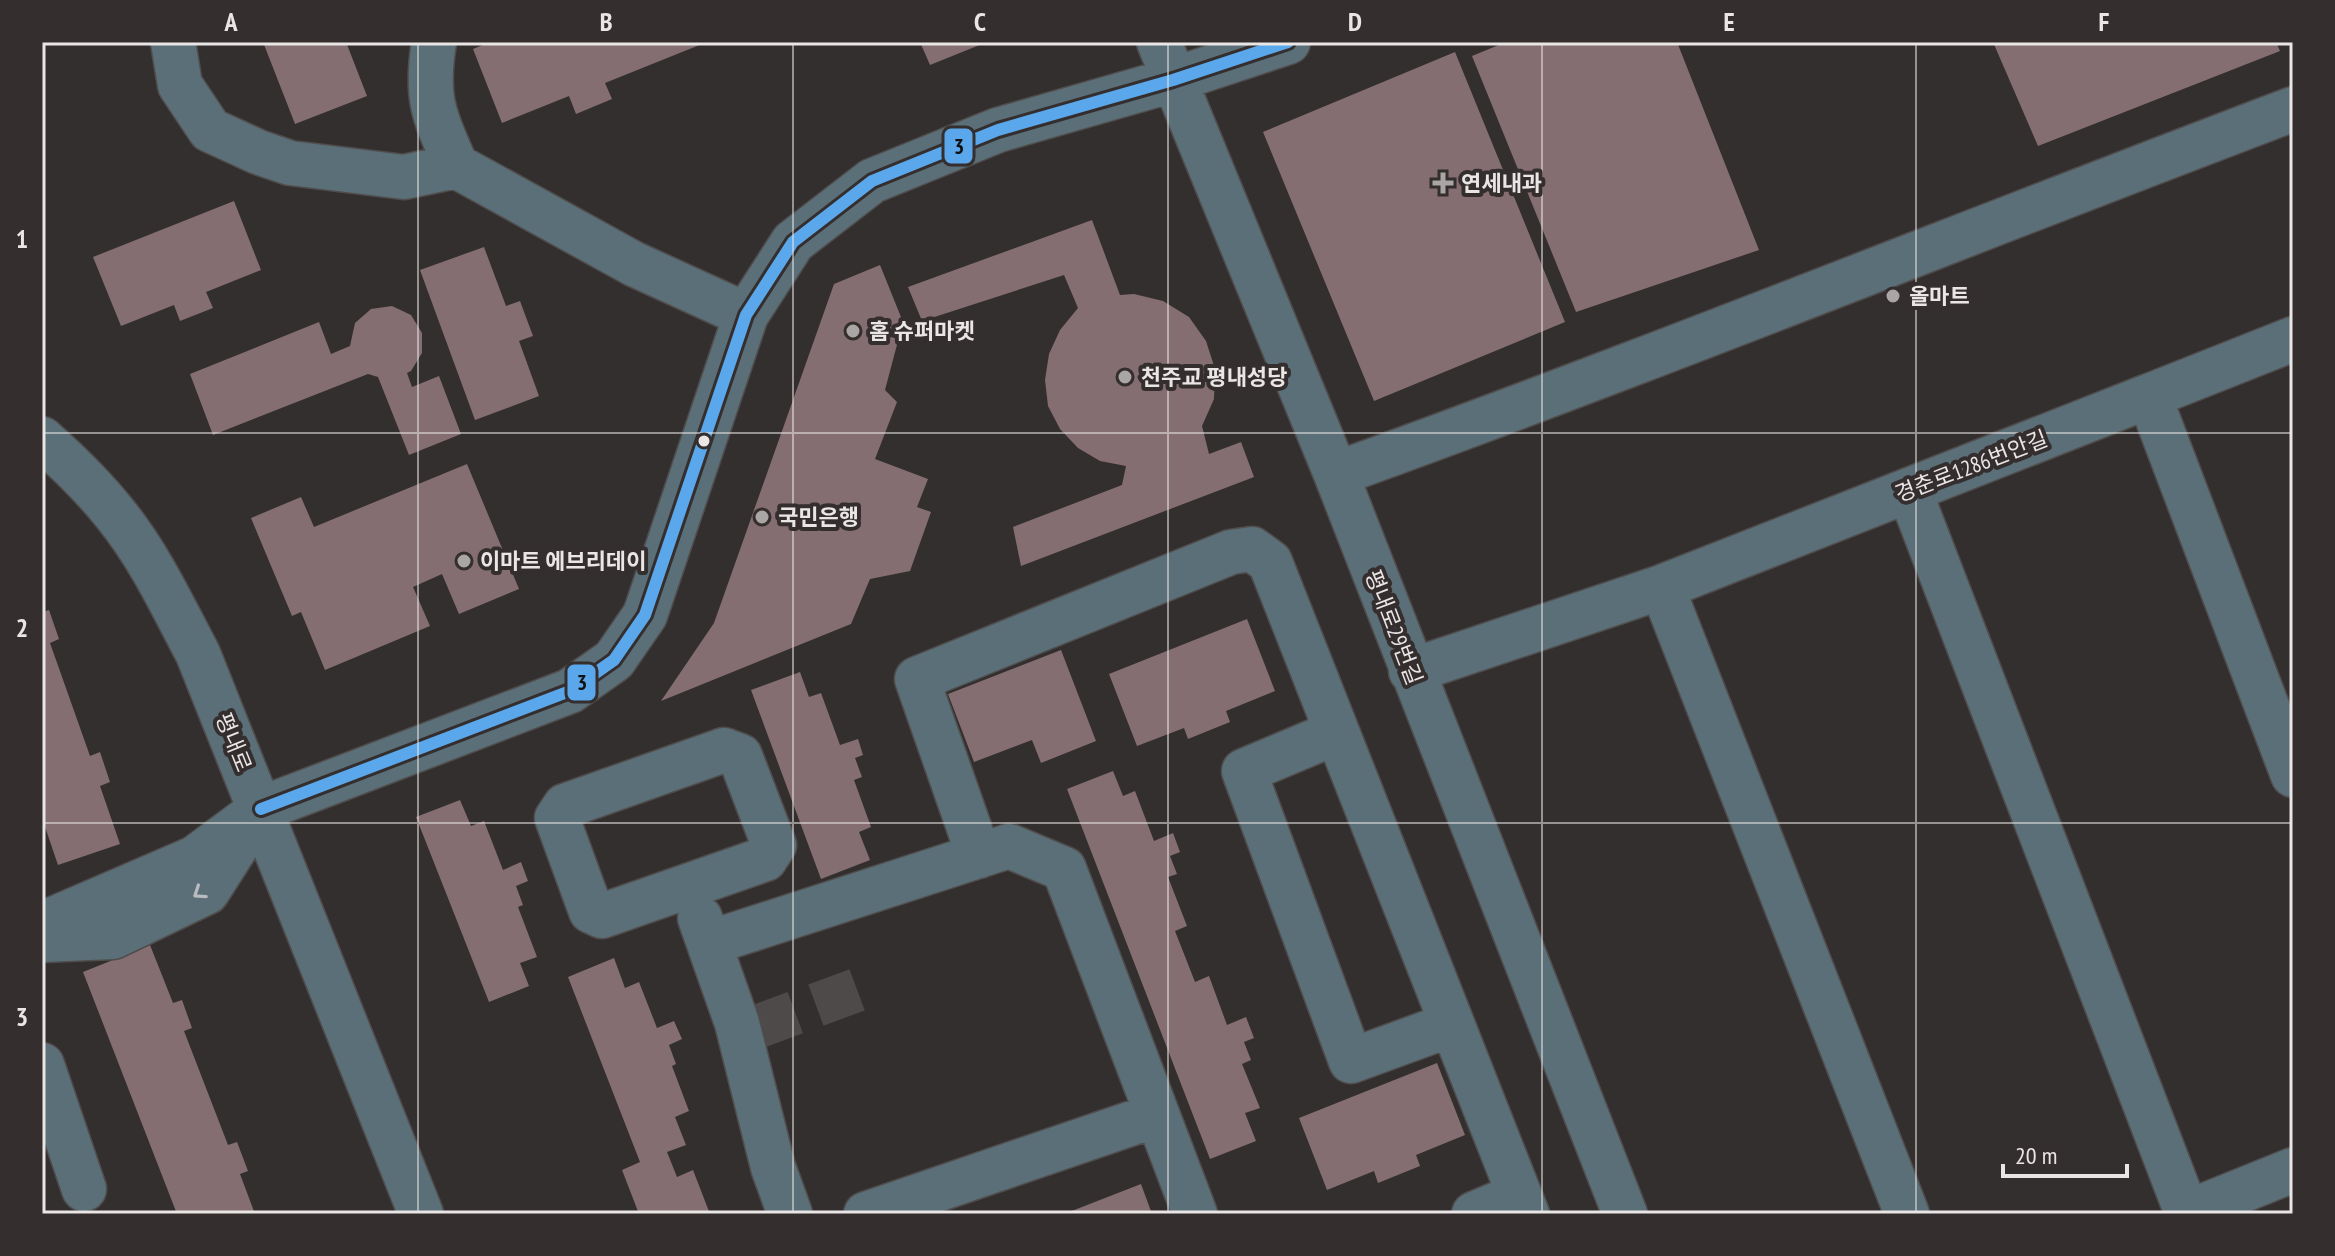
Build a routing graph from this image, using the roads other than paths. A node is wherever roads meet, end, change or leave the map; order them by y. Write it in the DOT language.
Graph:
graph roads {
  1 [pos="173,42"];
  2 [pos="434,42"];
  3 [pos="1288,42"];
  4 [pos="1166,61"];
  5 [pos="2293,109"];
  6 [pos="456,166"];
  7 [pos="746,315"];
  8 [pos="2293,339"];
  9 [pos="2149,396"];
  10 [pos="42,439"];
  11 [pos="1336,474"];
  12 [pos="1909,490"];
  13 [pos="1662,587"];
  14 [pos="1411,671"];
  15 [pos="1337,732"];
  16 [pos="2293,775"];
  17 [pos="261,809"];
  18 [pos="979,856"];
  19 [pos="689,886"];
  20 [pos="42,924"];
  21 [pos="42,940"];
  22 [pos="709,943"];
  23 [pos="1452,1024"];
  24 [pos="42,1065"];
  25 [pos="1156,1115"];
  26 [pos="2293,1170"];
  27 [pos="84,1189"];
  28 [pos="1523,1204"];
  29 [pos="421,1214"];
  30 [pos="790,1214"];
  31 [pos="866,1214"];
  32 [pos="1195,1214"];
  33 [pos="1474,1214"];
  34 [pos="1625,1214"];
  35 [pos="1907,1214"];
  36 [pos="2186,1214"];
  1 -- 6 [label="street"];
  2 -- 6 [label="street"];
  3 -- 4 [label="street"];
  4 -- 7 [label="street"];
  4 -- 11 [label="street, 평내로29번길"];
  5 -- 11 [label="street"];
  6 -- 7 [label="street"];
  7 -- 17 [label="street"];
  8 -- 9 [label="street, 경춘로1286번안길"];
  9 -- 12 [label="street, 경춘로1286번안길"];
  9 -- 16 [label="street"];
  10 -- 17 [label="street, 평내로"];
  11 -- 14 [label="street, 평내로29번길"];
  12 -- 13 [label="street, 경춘로1286번안길"];
  12 -- 36 [label="street"];
  13 -- 14 [label="street, 경춘로1286번안길"];
  13 -- 35 [label="street"];
  14 -- 34 [label="street, 평내로29번길"];
  15 -- 18 [label="street"];
  15 -- 23 [label="street"];
  15 -- 23 [label="street"];
  17 -- 20 [label="street"];
  17 -- 21 [label="street, one-way"];
  17 -- 29 [label="street, 평내로"];
  18 -- 22 [label="street"];
  18 -- 25 [label="street"];
  19 -- 19 [label="street"];
  19 -- 22 [label="street"];
  22 -- 30 [label="street"];
  23 -- 28 [label="street"];
  24 -- 27 [label="street"];
  25 -- 31 [label="street"];
  25 -- 32 [label="street"];
  26 -- 36 [label="street"];
  28 -- 33 [label="street"];
}
